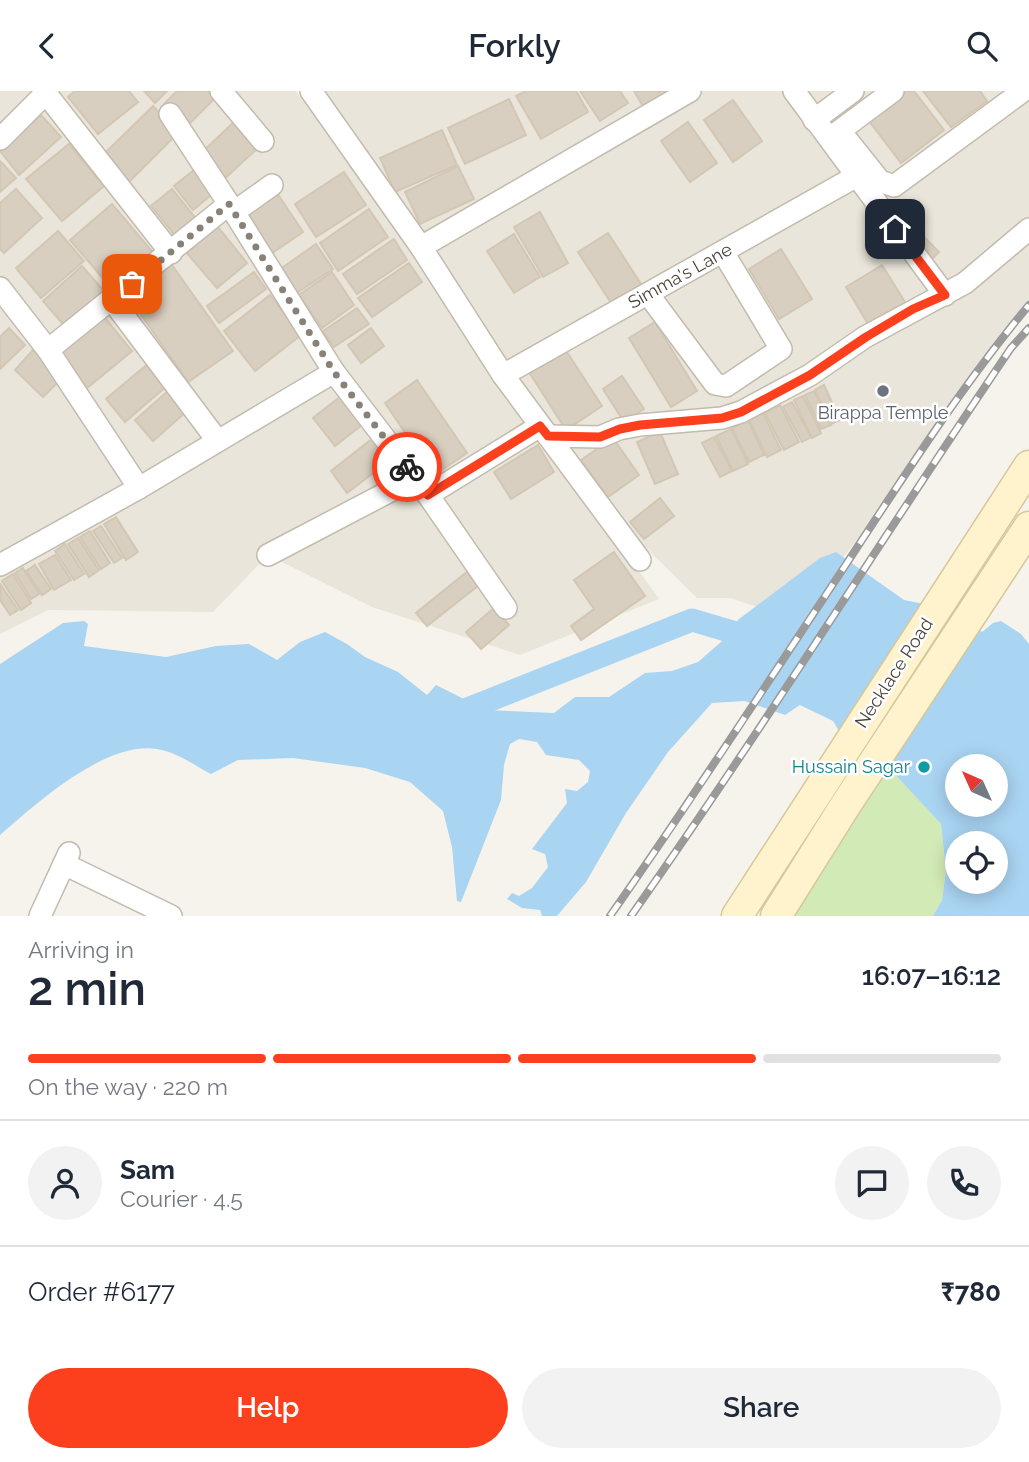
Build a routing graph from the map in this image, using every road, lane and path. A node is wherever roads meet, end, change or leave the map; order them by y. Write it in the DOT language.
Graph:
graph roads {
  1 [pos="220,91"];
  2 [pos="311,91"];
  3 [pos="690,91"];
  4 [pos="794,91"];
  5 [pos="853,91"];
  6 [pos="893,91"];
  7 [pos="1023,91"];
  8 [pos="46,92"];
  9 [pos="170,114"];
  10 [pos="814,120"];
  11 [pos="834,135"];
  12 [pos="0,139"];
  13 [pos="263,141"];
  14 [pos="855,177"];
  15 [pos="272,185"];
  16 [pos="232,208"];
  17 [pos="1029,229"];
  18 [pos="421,247"];
  19 [pos="723,252"];
  20 [pos="171,253"];
  21 [pos="0,288"];
  22 [pos="648,294"];
  23 [pos="945,295"];
  24 [pos="112,300"];
  25 [pos="48,351"];
  26 [pos="334,372"];
  27 [pos="503,375"];
  28 [pos="544,431"];
  29 [pos="217,440"];
  30 [pos="1029,466"];
  31 [pos="422,486"];
  32 [pos="139,488"];
  33 [pos="1025,533"];
  34 [pos="268,555"];
  35 [pos="639,560"];
  36 [pos="0,565"];
  37 [pos="506,608"];
  38 [pos="40,916"];
  39 [pos="171,916"];
  40 [pos="737,916"];
  41 [pos="776,916"];
  1 -- 13 [label="street"];
  2 -- 18 [label="street"];
  3 -- 18 [label="street"];
  4 -- 10 [label="street"];
  5 -- 10 [label="street"];
  6 -- 11 [label="street"];
  7 -- 11 [label="street"];
  8 -- 12 [label="street"];
  8 -- 20 [label="street"];
  9 -- 16 [label="street"];
  10 -- 11 [label="street"];
  11 -- 14 [label="street"];
  14 -- 19 [label="street, Simma's Lane"];
  14 -- 23 [label="street"];
  15 -- 16 [label="street"];
  16 -- 20 [label="street"];
  16 -- 26 [label="street"];
  17 -- 23 [label="street"];
  18 -- 27 [label="street"];
  19 -- 22 [label="street, Simma's Lane"];
  19 -- 22 [label="street"];
  20 -- 24 [label="street"];
  21 -- 25 [label="street"];
  22 -- 27 [label="street, Simma's Lane"];
  23 -- 28 [label="street"];
  24 -- 25 [label="street"];
  24 -- 29 [label="street"];
  25 -- 32 [label="street"];
  26 -- 29 [label="street"];
  26 -- 31 [label="street"];
  27 -- 28 [label="street"];
  28 -- 31 [label="street"];
  28 -- 35 [label="street"];
  29 -- 32 [label="street"];
  30 -- 40 [label="main road, Necklace Road"];
  31 -- 34 [label="street"];
  31 -- 37 [label="street"];
  32 -- 36 [label="street"];
  33 -- 41 [label="main road, Necklace Road"];
  38 -- 39 [label="street"];
}
